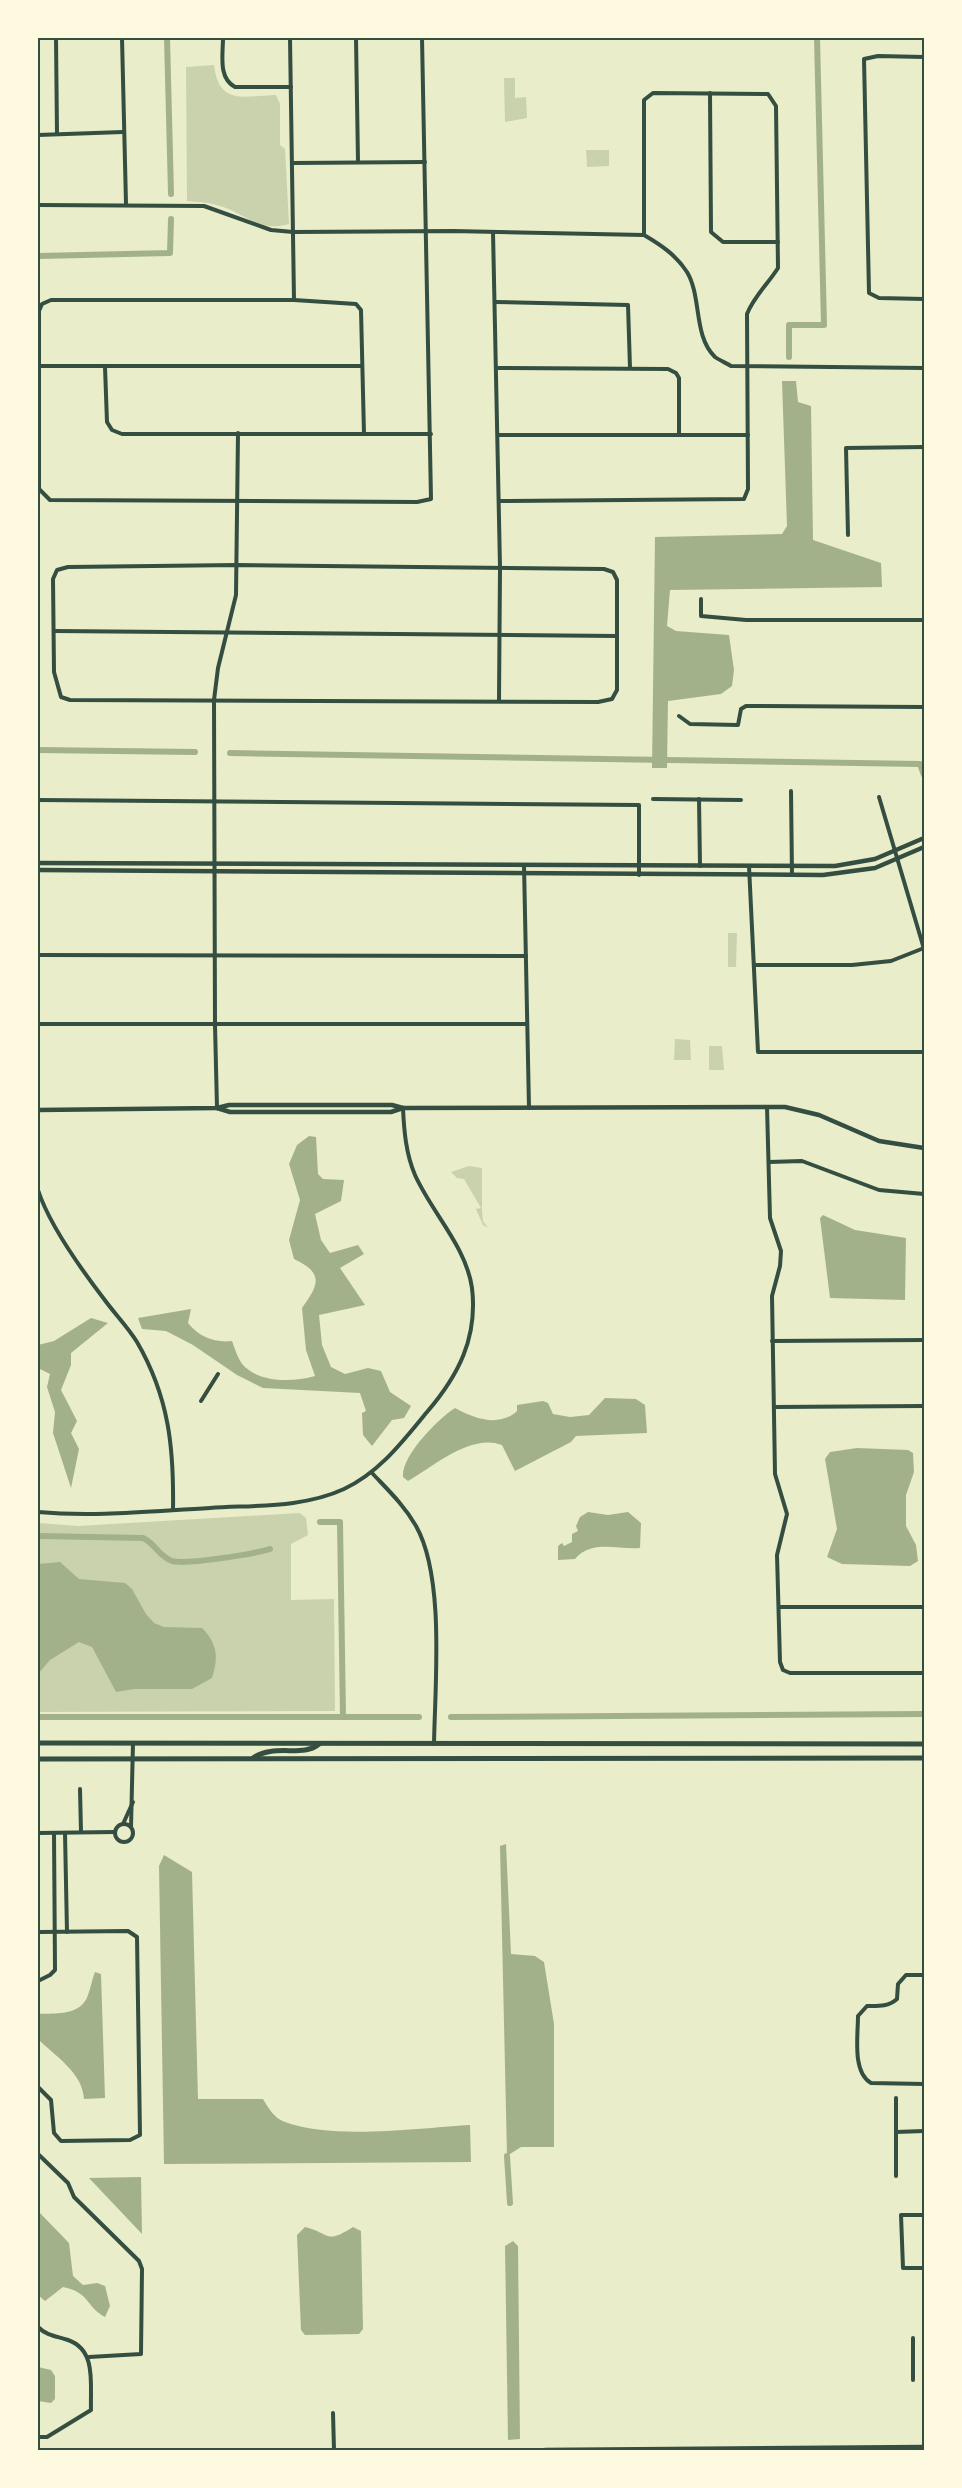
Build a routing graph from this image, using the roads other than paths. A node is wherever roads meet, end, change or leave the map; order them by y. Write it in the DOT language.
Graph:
graph roads {
  1 [pos="56,38"];
  2 [pos="122,38"];
  3 [pos="223,38"];
  4 [pos="290,38"];
  5 [pos="356,38"];
  6 [pos="422,38"];
  7 [pos="924,57"];
  8 [pos="291,87"];
  9 [pos="710,93"];
  10 [pos="123,132"];
  11 [pos="57,134"];
  12 [pos="38,135"];
  13 [pos="358,162"];
  14 [pos="425,162"];
  15 [pos="292,163"];
  16 [pos="126,204"];
  17 [pos="38,205"];
  18 [pos="427,231"];
  19 [pos="293,232"];
  20 [pos="493,232"];
  21 [pos="644,236"];
  22 [pos="778,242"];
  23 [pos="924,299"];
  24 [pos="294,300"];
  25 [pos="495,302"];
  26 [pos="39,366"];
  27 [pos="363,366"];
  28 [pos="105,367"];
  29 [pos="496,368"];
  30 [pos="630,368"];
  31 [pos="747,368"];
  32 [pos="924,368"];
  33 [pos="238,433"];
  34 [pos="364,434"];
  35 [pos="431,434"];
  36 [pos="498,435"];
  37 [pos="679,435"];
  38 [pos="748,435"];
  39 [pos="924,447"];
  40 [pos="499,501"];
  41 [pos="238,502"];
  42 [pos="848,535"];
  43 [pos="237,565"];
  44 [pos="500,567"];
  45 [pos="701,599"];
  46 [pos="924,620"];
  47 [pos="226,630"];
  48 [pos="54,631"];
  49 [pos="500,634"];
  50 [pos="617,636"];
  51 [pos="214,700"];
  52 [pos="500,700"];
  53 [pos="924,707"];
  54 [pos="679,716"];
  55 [pos="791,791"];
  56 [pos="879,797"];
  57 [pos="653,799"];
  58 [pos="699,799"];
  59 [pos="38,800"];
  60 [pos="741,800"];
  61 [pos="215,803"];
  62 [pos="924,838"];
  63 [pos="924,847"];
  64 [pos="894,852"];
  65 [pos="897,860"];
  66 [pos="38,863"];
  67 [pos="215,863"];
  68 [pos="306,864"];
  69 [pos="611,865"];
  70 [pos="639,865"];
  71 [pos="524,866"];
  72 [pos="700,866"];
  73 [pos="750,866"];
  74 [pos="792,866"];
  75 [pos="38,870"];
  76 [pos="215,871"];
  77 [pos="306,872"];
  78 [pos="525,874"];
  79 [pos="568,874"];
  80 [pos="639,874"];
  81 [pos="792,875"];
  82 [pos="750,876"];
  83 [pos="924,949"];
  84 [pos="38,955"];
  85 [pos="216,955"];
  86 [pos="526,956"];
  87 [pos="755,965"];
  88 [pos="38,1024"];
  89 [pos="526,1024"];
  90 [pos="215,1026"];
  91 [pos="924,1052"];
  92 [pos="767,1106"];
  93 [pos="218,1108"];
  94 [pos="403,1108"];
  95 [pos="529,1109"];
  96 [pos="38,1110"];
  97 [pos="924,1148"];
  98 [pos="769,1162"];
  99 [pos="38,1190"];
  100 [pos="924,1194"];
  101 [pos="924,1340"];
  102 [pos="772,1341"];
  103 [pos="218,1374"];
  104 [pos="201,1401"];
  105 [pos="924,1406"];
  106 [pos="774,1407"];
  107 [pos="372,1473"];
  108 [pos="173,1510"];
  109 [pos="38,1512"];
  110 [pos="778,1607"];
  111 [pos="924,1607"];
  112 [pos="924,1673"];
  113 [pos="38,1743"];
  114 [pos="133,1743"];
  115 [pos="924,1743"];
  116 [pos="319,1744"];
  117 [pos="434,1744"];
  118 [pos="253,1758"];
  119 [pos="924,1758"];
  120 [pos="38,1759"];
  121 [pos="134,1759"];
  122 [pos="80,1789"];
  123 [pos="134,1799"];
  124 [pos="123,1824"];
  125 [pos="131,1827"];
  126 [pos="116,1832"];
  127 [pos="38,1833"];
  128 [pos="54,1833"];
  129 [pos="65,1833"];
  130 [pos="81,1833"];
  131 [pos="40,1932"];
  132 [pos="55,1932"];
  133 [pos="67,1932"];
  134 [pos="924,1975"];
  135 [pos="38,1981"];
  136 [pos="924,2084"];
  137 [pos="38,2087"];
  138 [pos="896,2098"];
  139 [pos="924,2131"];
  140 [pos="896,2132"];
  141 [pos="38,2154"];
  142 [pos="896,2176"];
  143 [pos="923,2215"];
  144 [pos="924,2268"];
  145 [pos="38,2327"];
  146 [pos="913,2338"];
  147 [pos="88,2357"];
  148 [pos="913,2380"];
  149 [pos="333,2413"];
  150 [pos="38,2437"];
  151 [pos="924,2447"];
  152 [pos="792,2449"];
  153 [pos="334,2451"];
  154 [pos="545,2451"];
  1 -- 11 [label="street"];
  2 -- 10 [label="street"];
  3 -- 8 [label="street"];
  4 -- 8 [label="street"];
  5 -- 13 [label="street"];
  6 -- 14 [label="street"];
  7 -- 23 [label="street"];
  8 -- 15 [label="street"];
  9 -- 21 [label="street"];
  9 -- 22 [label="street"];
  9 -- 22 [label="street"];
  10 -- 11 [label="street"];
  10 -- 16 [label="street"];
  11 -- 12 [label="street"];
  13 -- 14 [label="street"];
  13 -- 15 [label="street"];
  14 -- 18 [label="street"];
  15 -- 19 [label="street"];
  16 -- 17 [label="street"];
  16 -- 19 [label="street"];
  18 -- 19 [label="street"];
  18 -- 20 [label="street"];
  18 -- 35 [label="street"];
  19 -- 24 [label="street"];
  20 -- 21 [label="street"];
  20 -- 25 [label="street"];
  21 -- 31 [label="street"];
  22 -- 31 [label="street"];
  24 -- 26 [label="street"];
  24 -- 27 [label="street"];
  25 -- 29 [label="street"];
  25 -- 30 [label="street"];
  26 -- 28 [label="street"];
  26 -- 41 [label="street"];
  27 -- 28 [label="street"];
  27 -- 34 [label="street"];
  28 -- 33 [label="street"];
  29 -- 30 [label="street"];
  29 -- 36 [label="street"];
  30 -- 37 [label="street"];
  31 -- 32 [label="street"];
  31 -- 38 [label="street"];
  33 -- 34 [label="street"];
  33 -- 41 [label="street"];
  34 -- 35 [label="street"];
  35 -- 41 [label="street"];
  36 -- 37 [label="street"];
  36 -- 40 [label="street"];
  37 -- 38 [label="street"];
  38 -- 40 [label="street"];
  39 -- 42 [label="street"];
  40 -- 44 [label="street"];
  41 -- 43 [label="street"];
  43 -- 44 [label="street"];
  43 -- 47 [label="street"];
  43 -- 48 [label="street"];
  44 -- 49 [label="street"];
  44 -- 50 [label="street"];
  45 -- 46 [label="street"];
  47 -- 48 [label="street"];
  47 -- 49 [label="street"];
  47 -- 51 [label="street"];
  48 -- 51 [label="street"];
  49 -- 50 [label="street"];
  49 -- 52 [label="street"];
  50 -- 52 [label="street"];
  51 -- 52 [label="street"];
  51 -- 61 [label="street"];
  53 -- 54 [label="street"];
  55 -- 74 [label="street"];
  56 -- 64 [label="street"];
  57 -- 58 [label="street"];
  58 -- 60 [label="street"];
  58 -- 72 [label="street"];
  59 -- 61 [label="street"];
  61 -- 67 [label="street"];
  61 -- 70 [label="street"];
  62 -- 64 [label="street"];
  63 -- 65 [label="street"];
  64 -- 65 [label="street"];
  64 -- 74 [label="street"];
  65 -- 81 [label="street"];
  65 -- 83 [label="street"];
  66 -- 67 [label="street"];
  67 -- 68 [label="street"];
  67 -- 76 [label="street"];
  68 -- 71 [label="street"];
  68 -- 77 [label="street"];
  69 -- 70 [label="street"];
  69 -- 71 [label="street"];
  69 -- 79 [label="street"];
  70 -- 72 [label="street"];
  70 -- 80 [label="street"];
  71 -- 78 [label="street"];
  72 -- 73 [label="street"];
  73 -- 74 [label="street"];
  73 -- 82 [label="street"];
  74 -- 81 [label="street"];
  75 -- 76 [label="street"];
  76 -- 77 [label="street"];
  76 -- 85 [label="street"];
  77 -- 78 [label="street"];
  78 -- 79 [label="street"];
  78 -- 86 [label="street"];
  79 -- 80 [label="street"];
  80 -- 82 [label="street"];
  81 -- 82 [label="street"];
  82 -- 87 [label="street"];
  83 -- 87 [label="street"];
  84 -- 85 [label="street"];
  85 -- 86 [label="street"];
  85 -- 90 [label="street"];
  86 -- 89 [label="street"];
  87 -- 91 [label="street"];
  88 -- 90 [label="street"];
  89 -- 90 [label="street"];
  89 -- 95 [label="street"];
  90 -- 93 [label="street"];
  92 -- 95 [label="street"];
  92 -- 97 [label="street"];
  92 -- 98 [label="street"];
  93 -- 94 [label="street"];
  93 -- 96 [label="street"];
  94 -- 95 [label="street"];
  94 -- 107 [label="street"];
  98 -- 100 [label="street"];
  98 -- 102 [label="street"];
  99 -- 108 [label="street"];
  101 -- 102 [label="street"];
  102 -- 106 [label="street"];
  103 -- 104 [label="street"];
  105 -- 106 [label="street"];
  106 -- 110 [label="street"];
  107 -- 108 [label="street"];
  107 -- 117 [label="street"];
  108 -- 109 [label="street"];
  110 -- 111 [label="street"];
  110 -- 112 [label="street"];
  113 -- 114 [label="main road"];
  114 -- 116 [label="main road"];
  114 -- 121 [label="street"];
  115 -- 117 [label="main road"];
  116 -- 117 [label="main road"];
  116 -- 118 [label="main road"];
  118 -- 119 [label="main road"];
  118 -- 121 [label="main road"];
  120 -- 121 [label="main road"];
  121 -- 123 [label="street"];
  122 -- 130 [label="street"];
  123 -- 124 [label="street"];
  123 -- 125 [label="street"];
  124 -- 125 [label="street"];
  124 -- 126 [label="street"];
  125 -- 126 [label="street"];
  126 -- 130 [label="street"];
  127 -- 128 [label="street"];
  128 -- 129 [label="street"];
  128 -- 132 [label="street"];
  129 -- 130 [label="street"];
  129 -- 133 [label="street"];
  131 -- 132 [label="street"];
  132 -- 133 [label="street"];
  132 -- 135 [label="street"];
  133 -- 137 [label="street"];
  134 -- 136 [label="street"];
  138 -- 140 [label="street"];
  139 -- 140 [label="street"];
  140 -- 142 [label="street"];
  141 -- 147 [label="street"];
  143 -- 144 [label="street"];
  145 -- 147 [label="street"];
  146 -- 148 [label="street"];
  147 -- 150 [label="street"];
  149 -- 153 [label="street"];
  151 -- 152 [label="street"];
  152 -- 154 [label="street"];
}
